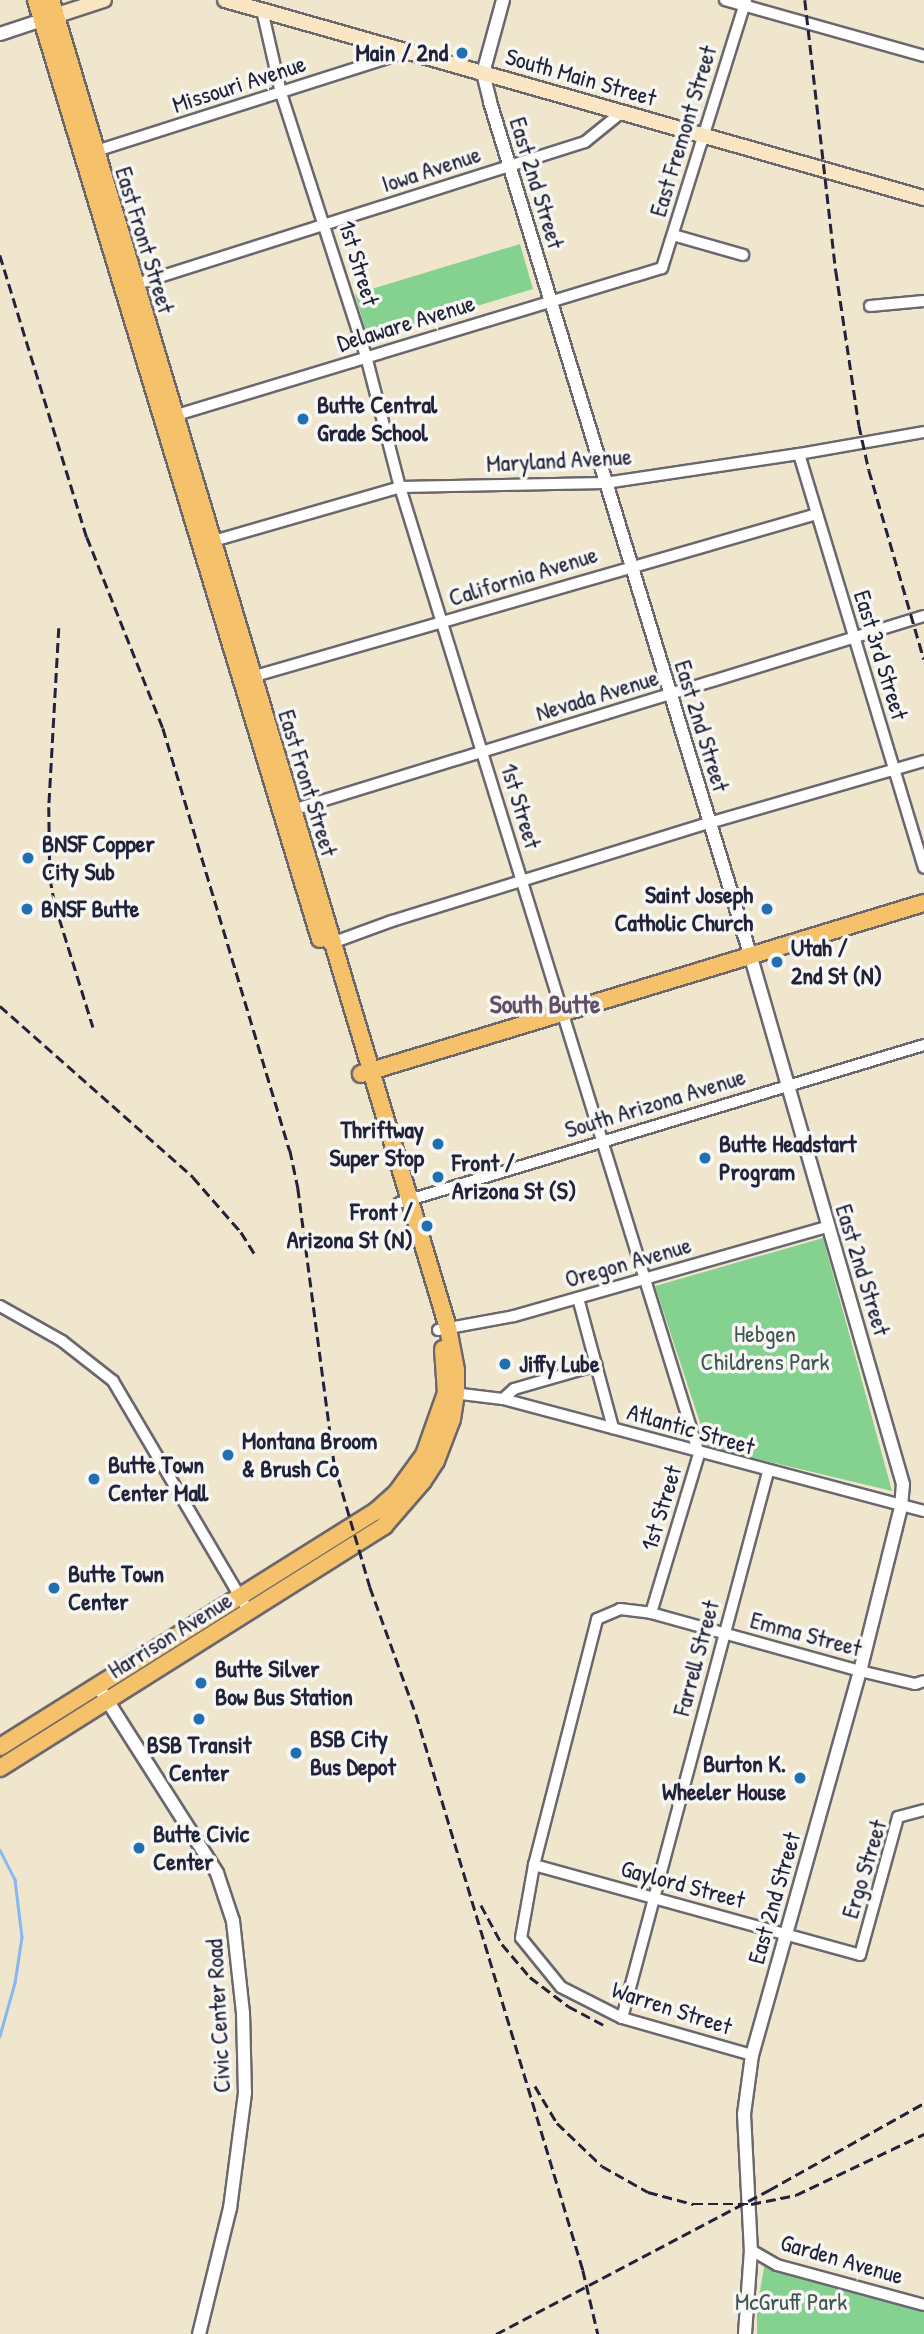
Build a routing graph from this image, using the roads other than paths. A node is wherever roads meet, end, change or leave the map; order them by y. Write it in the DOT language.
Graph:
graph roads {
  1 [pos="36,0"];
  2 [pos="103,0"];
  3 [pos="225,0"];
  4 [pos="503,0"];
  5 [pos="725,0"];
  6 [pos="745,3"];
  7 [pos="262,10"];
  8 [pos="49,12"];
  9 [pos="0,34"];
  10 [pos="408,51"];
  11 [pos="924,56"];
  12 [pos="483,73"];
  13 [pos="281,93"];
  14 [pos="622,112"];
  15 [pos="704,135"];
  16 [pos="89,153"];
  17 [pos="508,167"];
  18 [pos="924,198"];
  19 [pos="326,225"];
  20 [pos="673,235"];
  21 [pos="743,255"];
  22 [pos="662,268"];
  23 [pos="129,287"];
  24 [pos="552,301"];
  25 [pos="924,301"];
  26 [pos="870,306"];
  27 [pos="366,356"];
  28 [pos="169,417"];
  29 [pos="924,432"];
  30 [pos="799,454"];
  31 [pos="605,483"];
  32 [pos="400,486"];
  33 [pos="817,514"];
  34 [pos="206,543"];
  35 [pos="632,566"];
  36 [pos="924,616"];
  37 [pos="443,622"];
  38 [pos="855,640"];
  39 [pos="247,679"];
  40 [pos="670,695"];
  41 [pos="483,752"];
  42 [pos="924,761"];
  43 [pos="894,770"];
  44 [pos="288,811"];
  45 [pos="709,823"];
  46 [pos="924,867"];
  47 [pos="522,883"];
  48 [pos="924,903"];
  49 [pos="327,944"];
  50 [pos="750,954"];
  51 [pos="562,1013"];
  52 [pos="924,1045"];
  53 [pos="365,1072"];
  54 [pos="787,1085"];
  55 [pos="600,1141"];
  56 [pos="405,1202"];
  57 [pos="827,1227"];
  58 [pos="643,1279"];
  59 [pos="578,1298"];
  60 [pos="0,1306"];
  61 [pos="443,1329"];
  62 [pos="597,1365"];
  63 [pos="451,1393"];
  64 [pos="503,1399"];
  65 [pos="613,1428"];
  66 [pos="699,1454"];
  67 [pos="768,1472"];
  68 [pos="901,1507"];
  69 [pos="924,1511"];
  70 [pos="363,1522"];
  71 [pos="346,1533"];
  72 [pos="364,1539"];
  73 [pos="301,1581"];
  74 [pos="240,1596"];
  75 [pos="249,1612"];
  76 [pos="651,1613"];
  77 [pos="725,1634"];
  78 [pos="859,1671"];
  79 [pos="924,1681"];
  80 [pos="98,1686"];
  81 [pos="108,1700"];
  82 [pos="0,1747"];
  83 [pos="0,1768"];
  84 [pos="924,1810"];
  85 [pos="534,1865"];
  86 [pos="654,1898"];
  87 [pos="786,1934"];
  88 [pos="860,1955"];
  89 [pos="622,2018"];
  90 [pos="752,2055"];
  91 [pos="751,2250"];
  92 [pos="924,2305"];
  93 [pos="199,2334"];
  94 [pos="745,2334"];
  1 -- 8 [label="main road, East Front Street"];
  2 -- 8 [label="main road"];
  3 -- 7 [label="main road, South Main Street"];
  4 -- 12 [label="street"];
  5 -- 6 [label="street"];
  6 -- 11 [label="street"];
  6 -- 15 [label="street, East Fremont Street"];
  7 -- 10 [label="main road, South Main Street"];
  7 -- 13 [label="street, 1st Street"];
  8 -- 9 [label="street"];
  8 -- 16 [label="main road, East Front Street"];
  10 -- 12 [label="main road, South Main Street"];
  10 -- 13 [label="street, Missouri Avenue"];
  12 -- 14 [label="main road, South Main Street"];
  12 -- 17 [label="street, East 2nd Street"];
  13 -- 16 [label="street, Missouri Avenue"];
  13 -- 19 [label="street, 1st Street"];
  14 -- 15 [label="main road, South Main Street"];
  14 -- 17 [label="street, Iowa Avenue"];
  15 -- 18 [label="main road, South Main Street"];
  15 -- 20 [label="street, East Fremont Street"];
  16 -- 23 [label="main road, East Front Street"];
  17 -- 19 [label="street, Iowa Avenue"];
  17 -- 24 [label="street, East 2nd Street"];
  19 -- 23 [label="street, Iowa Avenue"];
  19 -- 27 [label="street, 1st Street"];
  20 -- 21 [label="street"];
  20 -- 22 [label="street, East Fremont Street"];
  22 -- 24 [label="street, Delaware Avenue"];
  23 -- 28 [label="main road, East Front Street"];
  24 -- 27 [label="street, Delaware Avenue"];
  24 -- 31 [label="street, East 2nd Street"];
  25 -- 26 [label="street"];
  27 -- 28 [label="street, Delaware Avenue"];
  27 -- 32 [label="street, 1st Street"];
  28 -- 34 [label="main road, East Front Street"];
  29 -- 30 [label="street, Maryland Avenue"];
  30 -- 31 [label="street, Maryland Avenue"];
  30 -- 33 [label="street, East 3rd Street"];
  31 -- 32 [label="street, Maryland Avenue"];
  31 -- 35 [label="street, East 2nd Street"];
  32 -- 34 [label="street, Maryland Avenue"];
  32 -- 37 [label="street, 1st Street"];
  33 -- 35 [label="street, California Avenue"];
  33 -- 38 [label="street, East 3rd Street"];
  34 -- 39 [label="main road, East Front Street"];
  35 -- 37 [label="street, California Avenue"];
  35 -- 40 [label="street, East 2nd Street"];
  36 -- 38 [label="street, Nevada Avenue"];
  37 -- 39 [label="street, California Avenue"];
  37 -- 41 [label="street, 1st Street"];
  38 -- 40 [label="street, Nevada Avenue"];
  38 -- 43 [label="street, East 3rd Street"];
  39 -- 44 [label="main road, East Front Street"];
  40 -- 41 [label="street, Nevada Avenue"];
  40 -- 45 [label="street, East 2nd Street"];
  41 -- 44 [label="street, Nevada Avenue"];
  41 -- 47 [label="street, 1st Street"];
  42 -- 43 [label="street"];
  43 -- 45 [label="street"];
  43 -- 46 [label="street, East 3rd Street"];
  44 -- 49 [label="main road, East Front Street"];
  45 -- 47 [label="street"];
  45 -- 50 [label="street, East 2nd Street"];
  47 -- 49 [label="street"];
  47 -- 51 [label="street, 1st Street"];
  48 -- 50 [label="main road"];
  49 -- 53 [label="main road, East Front Street"];
  50 -- 51 [label="main road"];
  50 -- 54 [label="street, East 2nd Street"];
  51 -- 53 [label="main road"];
  51 -- 55 [label="street, 1st Street"];
  52 -- 54 [label="street, South Arizona Avenue"];
  53 -- 56 [label="main road, East Front Street"];
  54 -- 55 [label="street, South Arizona Avenue"];
  54 -- 57 [label="street, East 2nd Street"];
  55 -- 56 [label="street, South Arizona Avenue"];
  55 -- 58 [label="street, 1st Street"];
  56 -- 61 [label="main road, East Front Street"];
  57 -- 58 [label="street, Oregon Avenue"];
  57 -- 68 [label="street, East 2nd Street"];
  58 -- 59 [label="street, Oregon Avenue"];
  58 -- 66 [label="street, 1st Street"];
  59 -- 61 [label="street, Oregon Avenue"];
  59 -- 62 [label="street"];
  60 -- 74 [label="street"];
  61 -- 63 [label="main road, East Front Street"];
  62 -- 64 [label="street"];
  62 -- 65 [label="street"];
  63 -- 64 [label="street, Atlantic Street"];
  63 -- 70 [label="main road, East Front Street"];
  63 -- 72 [label="main road, East Front Street"];
  64 -- 65 [label="street, Atlantic Street"];
  65 -- 66 [label="street, Atlantic Street"];
  66 -- 67 [label="street, Atlantic Street"];
  66 -- 76 [label="street, 1st Street"];
  67 -- 68 [label="street, Atlantic Street"];
  67 -- 77 [label="street, Farrell Street"];
  68 -- 69 [label="street, Atlantic Street"];
  68 -- 78 [label="street, East 2nd Street"];
  70 -- 71 [label="main road, Harrison Avenue"];
  71 -- 73 [label="main road"];
  71 -- 74 [label="main road, Harrison Avenue"];
  72 -- 73 [label="main road, Harrison Avenue"];
  73 -- 75 [label="main road, Harrison Avenue"];
  74 -- 75 [label="street"];
  74 -- 80 [label="main road, Harrison Avenue"];
  75 -- 81 [label="main road, Harrison Avenue"];
  76 -- 77 [label="street, Emma Street"];
  76 -- 85 [label="street, Emma Street"];
  77 -- 78 [label="street, Emma Street"];
  77 -- 86 [label="street, Farrell Street"];
  78 -- 79 [label="street, Emma Street"];
  78 -- 87 [label="street, East 2nd Street"];
  80 -- 81 [label="street, Civic Center Road"];
  80 -- 82 [label="main road, Harrison Avenue"];
  81 -- 83 [label="main road, Harrison Avenue"];
  81 -- 93 [label="street, Civic Center Road"];
  84 -- 88 [label="street, Ergo Street"];
  85 -- 86 [label="street, Gaylord Street"];
  85 -- 89 [label="street, Warren Street"];
  86 -- 87 [label="street, Gaylord Street"];
  86 -- 89 [label="street, Farrell Street"];
  87 -- 88 [label="street, Gaylord Street"];
  87 -- 90 [label="street, East 2nd Street"];
  89 -- 90 [label="street, Warren Street"];
  90 -- 91 [label="street, East 2nd Street"];
  91 -- 92 [label="street, Garden Avenue"];
  91 -- 94 [label="street, East 2nd Street"];
}
